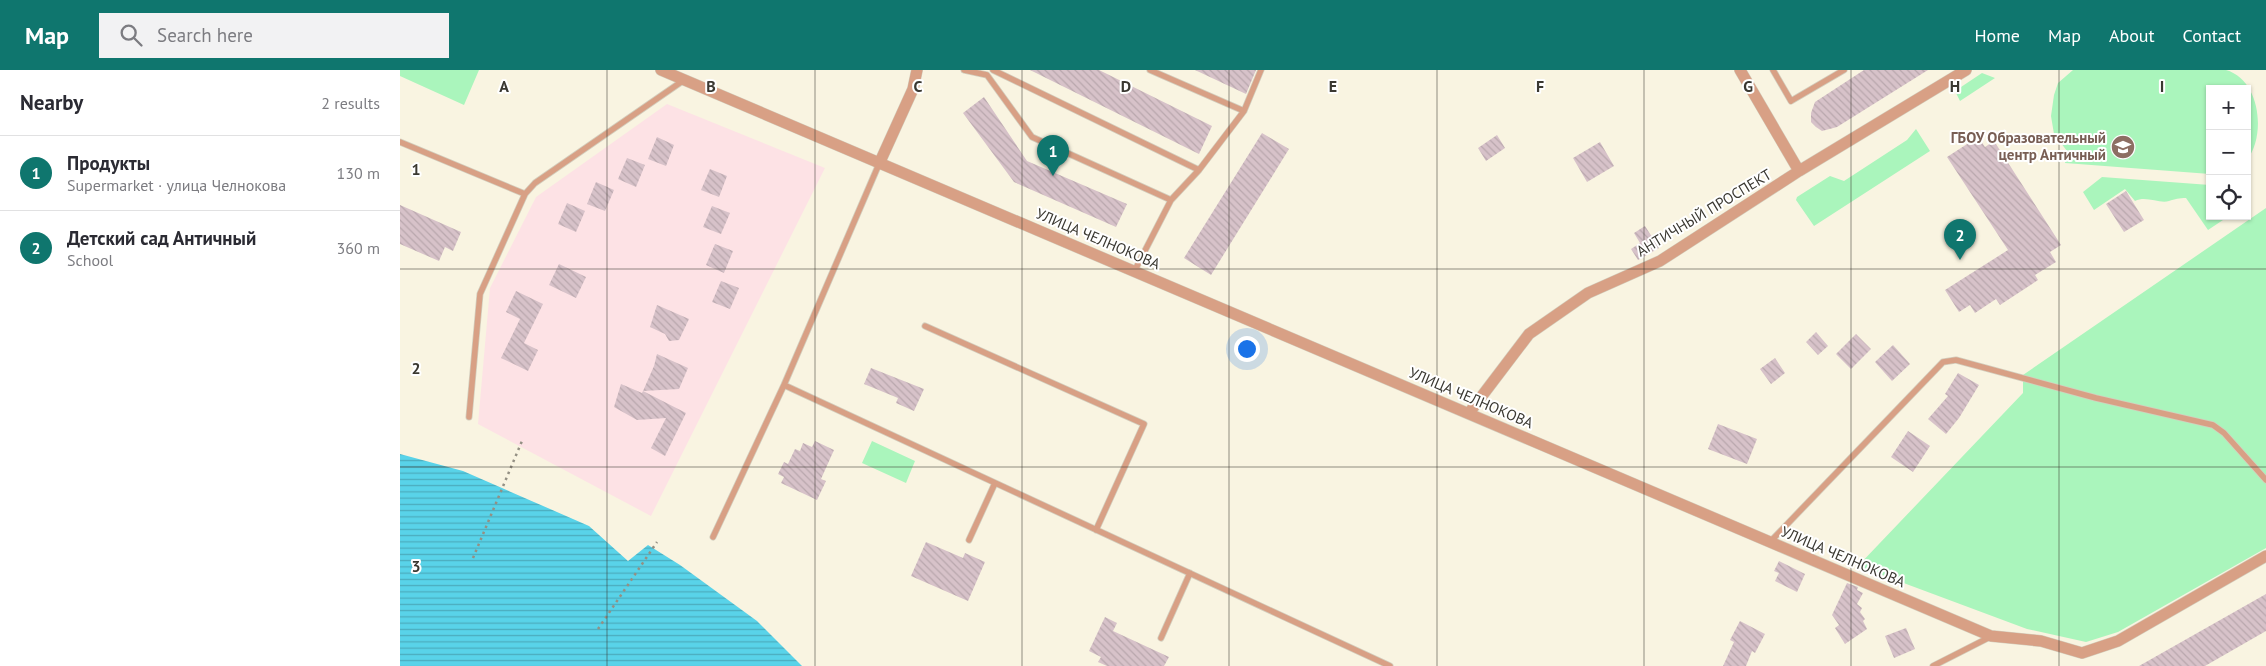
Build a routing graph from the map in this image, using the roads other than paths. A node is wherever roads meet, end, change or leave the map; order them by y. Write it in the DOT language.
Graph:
graph roads {
  1 [pos="661,70"];
  2 [pos="917,70"];
  3 [pos="964,70"];
  4 [pos="993,70"];
  5 [pos="1150,70"];
  6 [pos="1261,70"];
  7 [pos="1740,70"];
  8 [pos="1773,70"];
  9 [pos="1844,70"];
  10 [pos="1966,70"];
  11 [pos="684,80"];
  12 [pos="1244,111"];
  13 [pos="400,142"];
  14 [pos="879,164"];
  15 [pos="1199,170"];
  16 [pos="1799,171"];
  17 [pos="525,194"];
  18 [pos="1171,200"];
  19 [pos="1135,270"];
  20 [pos="925,326"];
  21 [pos="784,385"];
  22 [pos="1469,413"];
  23 [pos="469,417"];
  24 [pos="2266,480"];
  25 [pos="995,483"];
  26 [pos="1096,530"];
  27 [pos="713,537"];
  28 [pos="969,540"];
  29 [pos="1770,542"];
  30 [pos="2266,556"];
  31 [pos="1190,573"];
  32 [pos="1992,636"];
  33 [pos="1160,638"];
  34 [pos="1390,666"];
  35 [pos="1933,666"];
  1 -- 11 [label="street, УЛИЦА ЧЕЛНОКОВА"];
  2 -- 14 [label="street"];
  3 -- 18 [label="lane"];
  4 -- 15 [label="lane"];
  5 -- 12 [label="lane"];
  6 -- 12 [label="lane"];
  7 -- 16 [label="street"];
  8 -- 9 [label="lane"];
  10 -- 16 [label="street, АНТИЧНЫЙ ПРОСПЕКТ"];
  11 -- 14 [label="street, УЛИЦА ЧЕЛНОКОВА"];
  11 -- 17 [label="lane"];
  12 -- 15 [label="lane"];
  13 -- 17 [label="lane"];
  14 -- 19 [label="street, УЛИЦА ЧЕЛНОКОВА"];
  14 -- 21 [label="lane"];
  15 -- 18 [label="lane"];
  16 -- 22 [label="street, АНТИЧНЫЙ ПРОСПЕКТ"];
  17 -- 23 [label="lane"];
  18 -- 19 [label="lane"];
  19 -- 22 [label="street, УЛИЦА ЧЕЛНОКОВА"];
  20 -- 26 [label="lane"];
  21 -- 25 [label="lane"];
  21 -- 27 [label="lane"];
  22 -- 29 [label="street, УЛИЦА ЧЕЛНОКОВА"];
  24 -- 29 [label="lane"];
  25 -- 26 [label="lane"];
  25 -- 28 [label="lane"];
  26 -- 31 [label="lane"];
  29 -- 32 [label="street, УЛИЦА ЧЕЛНОКОВА"];
  30 -- 32 [label="street, УЛИЦА ЧЕЛНОКОВА"];
  31 -- 33 [label="lane"];
  31 -- 34 [label="lane"];
  32 -- 35 [label="lane"];
}
